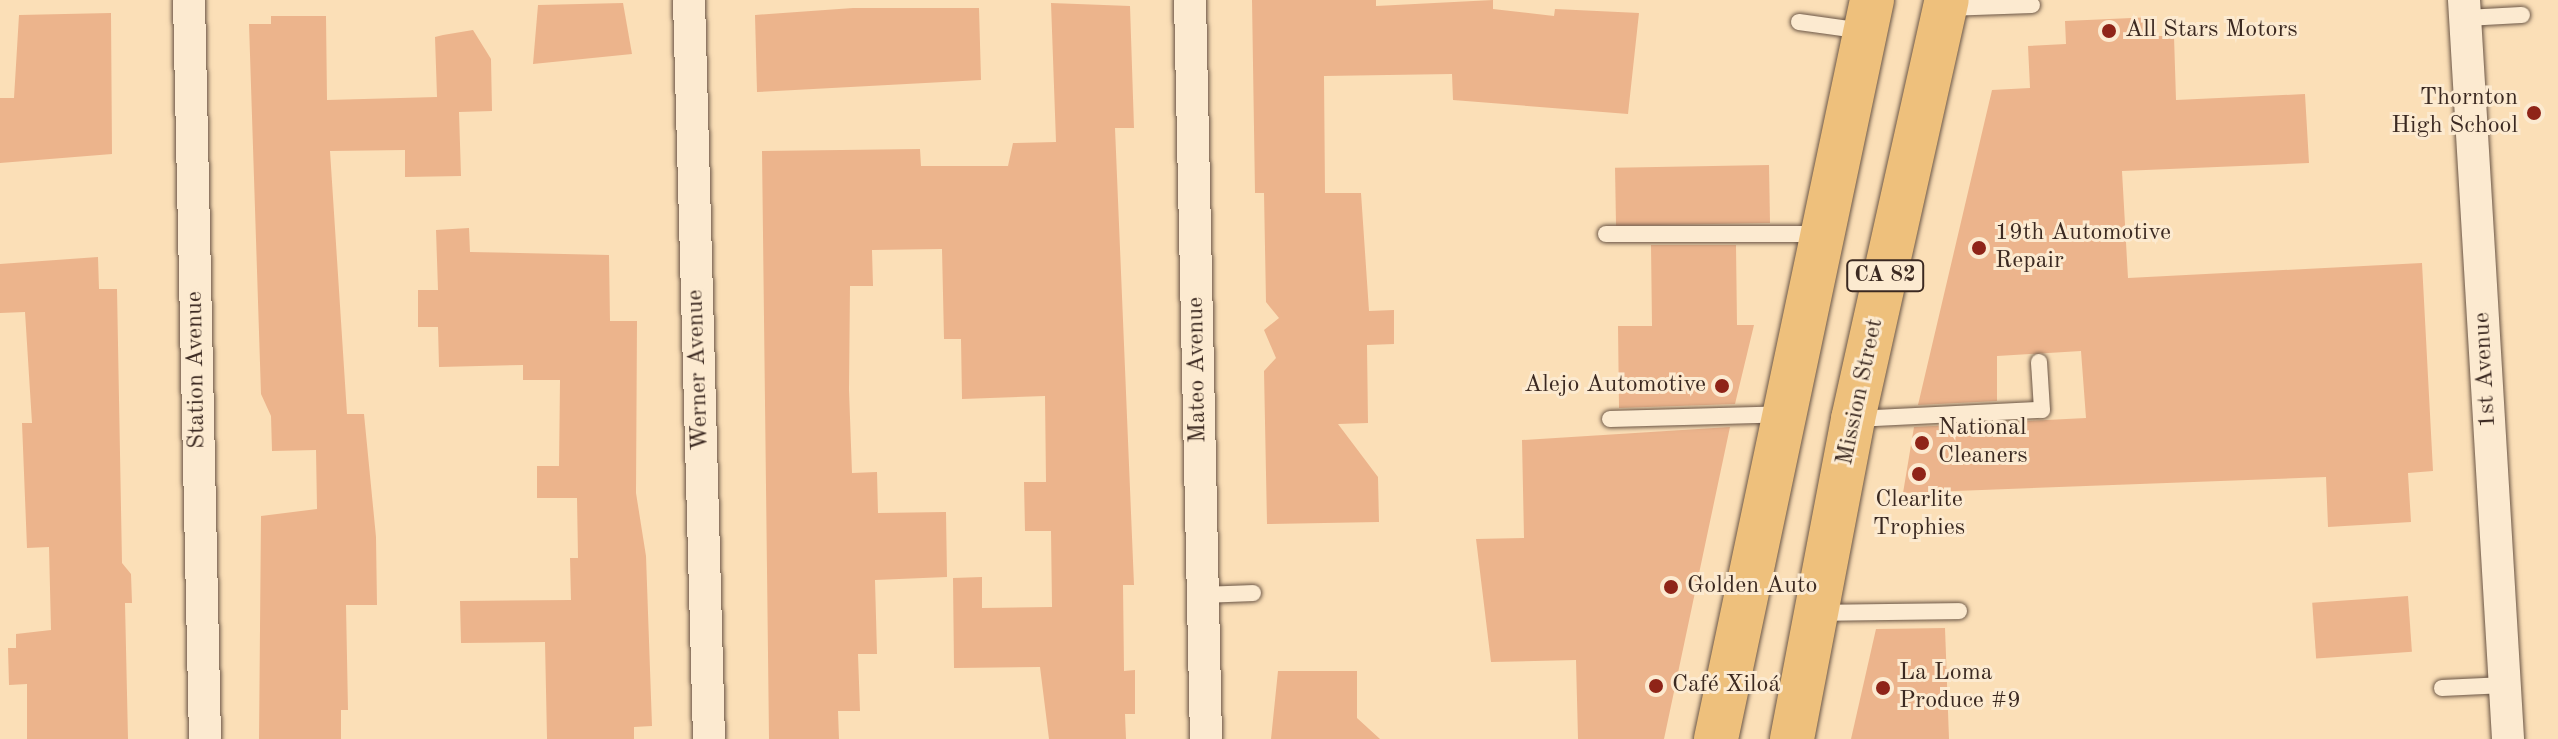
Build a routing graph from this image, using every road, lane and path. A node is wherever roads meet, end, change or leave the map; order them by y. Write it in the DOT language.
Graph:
graph roads {
  1 [pos="189,0"];
  2 [pos="689,0"];
  3 [pos="1190,0"];
  4 [pos="1946,4"];
  5 [pos="2032,5"];
  6 [pos="2464,9"];
  7 [pos="2522,15"];
  8 [pos="1868,16"];
  9 [pos="1799,22"];
  10 [pos="1606,234"];
  11 [pos="1826,234"];
  12 [pos="2039,362"];
  13 [pos="1790,414"];
  14 [pos="1610,419"];
  15 [pos="1853,419"];
  16 [pos="1253,593"];
  17 [pos="1203,595"];
  18 [pos="1959,611"];
  19 [pos="1818,613"];
  20 [pos="2505,685"];
  21 [pos="2442,688"];
  22 [pos="205,739"];
  23 [pos="709,739"];
  24 [pos="1206,739"];
  25 [pos="1716,739"];
  26 [pos="1792,739"];
  27 [pos="2508,739"];
  1 -- 22 [label="street, Station Avenue"];
  2 -- 23 [label="street, Werner Avenue"];
  3 -- 17 [label="street, Mateo Avenue"];
  4 -- 5 [label="lane"];
  4 -- 15 [label="main road, Mission Street / CA 82"];
  6 -- 7 [label="lane"];
  6 -- 20 [label="street, 1st Avenue"];
  8 -- 9 [label="lane"];
  8 -- 11 [label="main road, CA 82"];
  10 -- 11 [label="lane"];
  11 -- 13 [label="main road, CA 82"];
  12 -- 15 [label="lane"];
  13 -- 14 [label="lane"];
  13 -- 25 [label="main road, CA 82"];
  15 -- 19 [label="main road, Mission Street / CA 82"];
  16 -- 17 [label="lane"];
  17 -- 24 [label="street, Mateo Avenue"];
  18 -- 19 [label="lane"];
  19 -- 26 [label="main road, Mission Street / CA 82"];
  20 -- 21 [label="lane"];
  20 -- 27 [label="street, 1st Avenue"];
}
